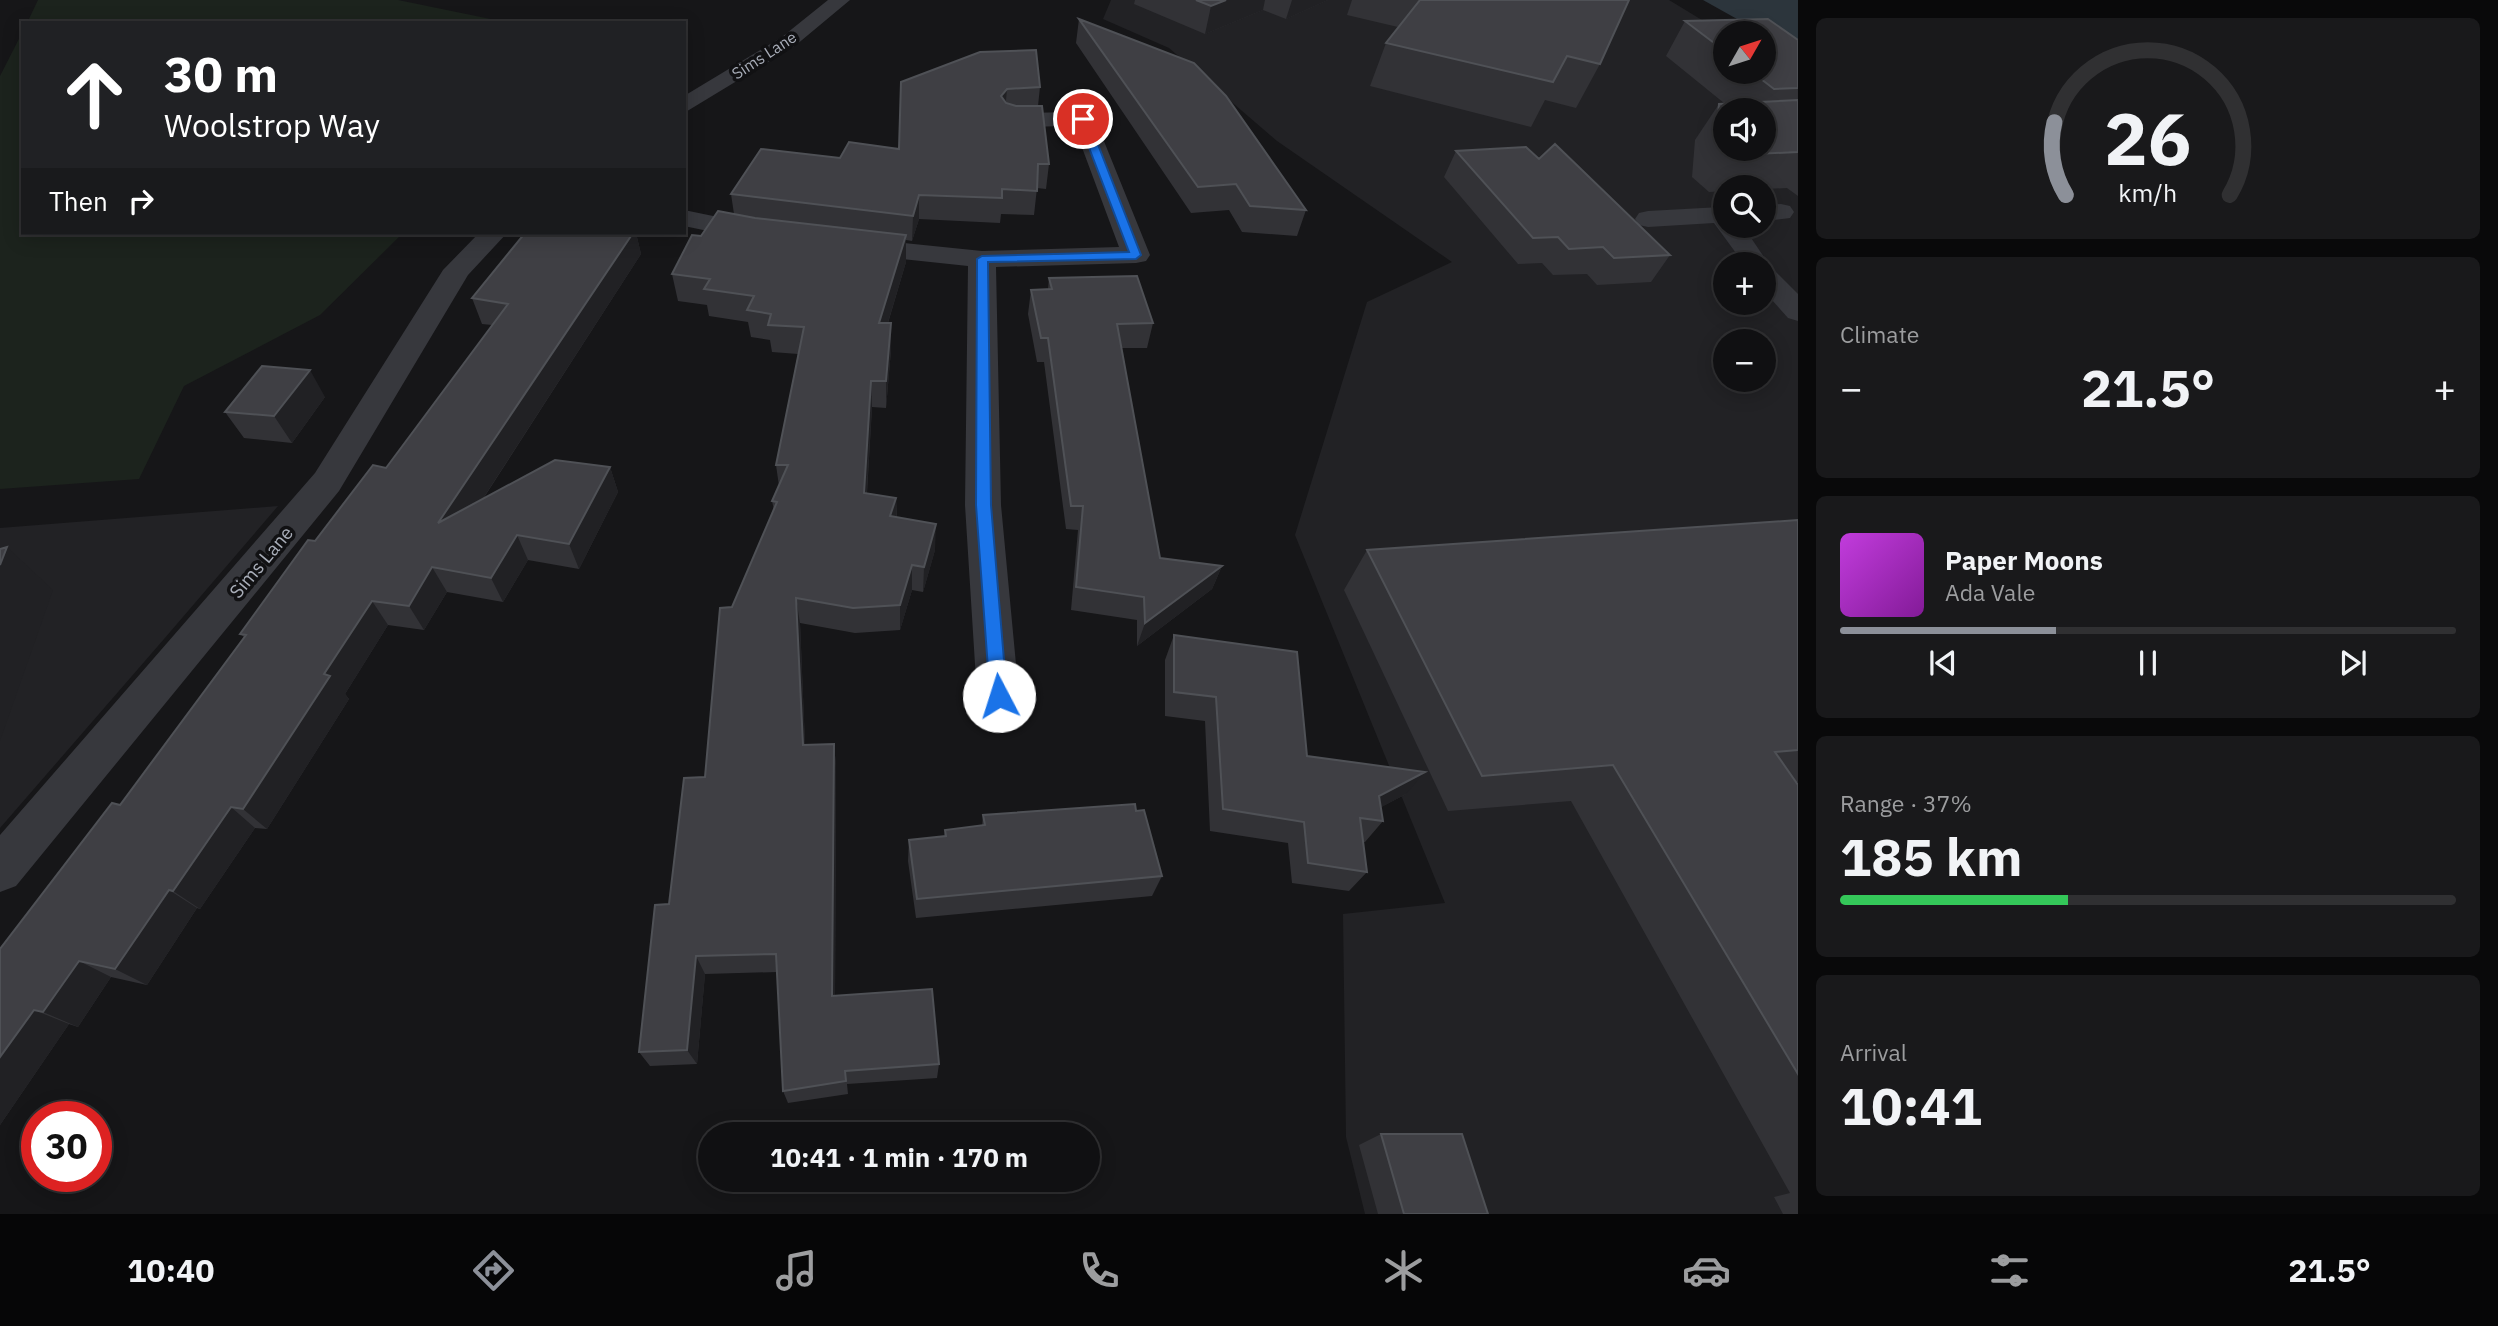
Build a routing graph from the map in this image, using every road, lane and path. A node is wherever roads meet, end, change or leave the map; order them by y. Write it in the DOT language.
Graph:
graph roads {
  1 [pos="840,0"];
  2 [pos="686,105"];
  3 [pos="1014,120"];
  4 [pos="686,218"];
  5 [pos="1648,219"];
  6 [pos="1713,219"];
  7 [pos="492,235"];
  8 [pos="785,237"];
  9 [pos="835,244"];
  10 [pos="982,259"];
  11 [pos="1776,286"];
  12 [pos="1797,310"];
  13 [pos="999,696"];
  14 [pos="0,870"];
  1 -- 2 [label="street, Sims Lane"];
  3 -- 10 [label="street"];
  4 -- 8 [label="street"];
  5 -- 6 [label="street"];
  7 -- 14 [label="street, Sims Lane"];
  9 -- 10 [label="street"];
  10 -- 13 [label="street"];
  11 -- 12 [label="street"];
}
